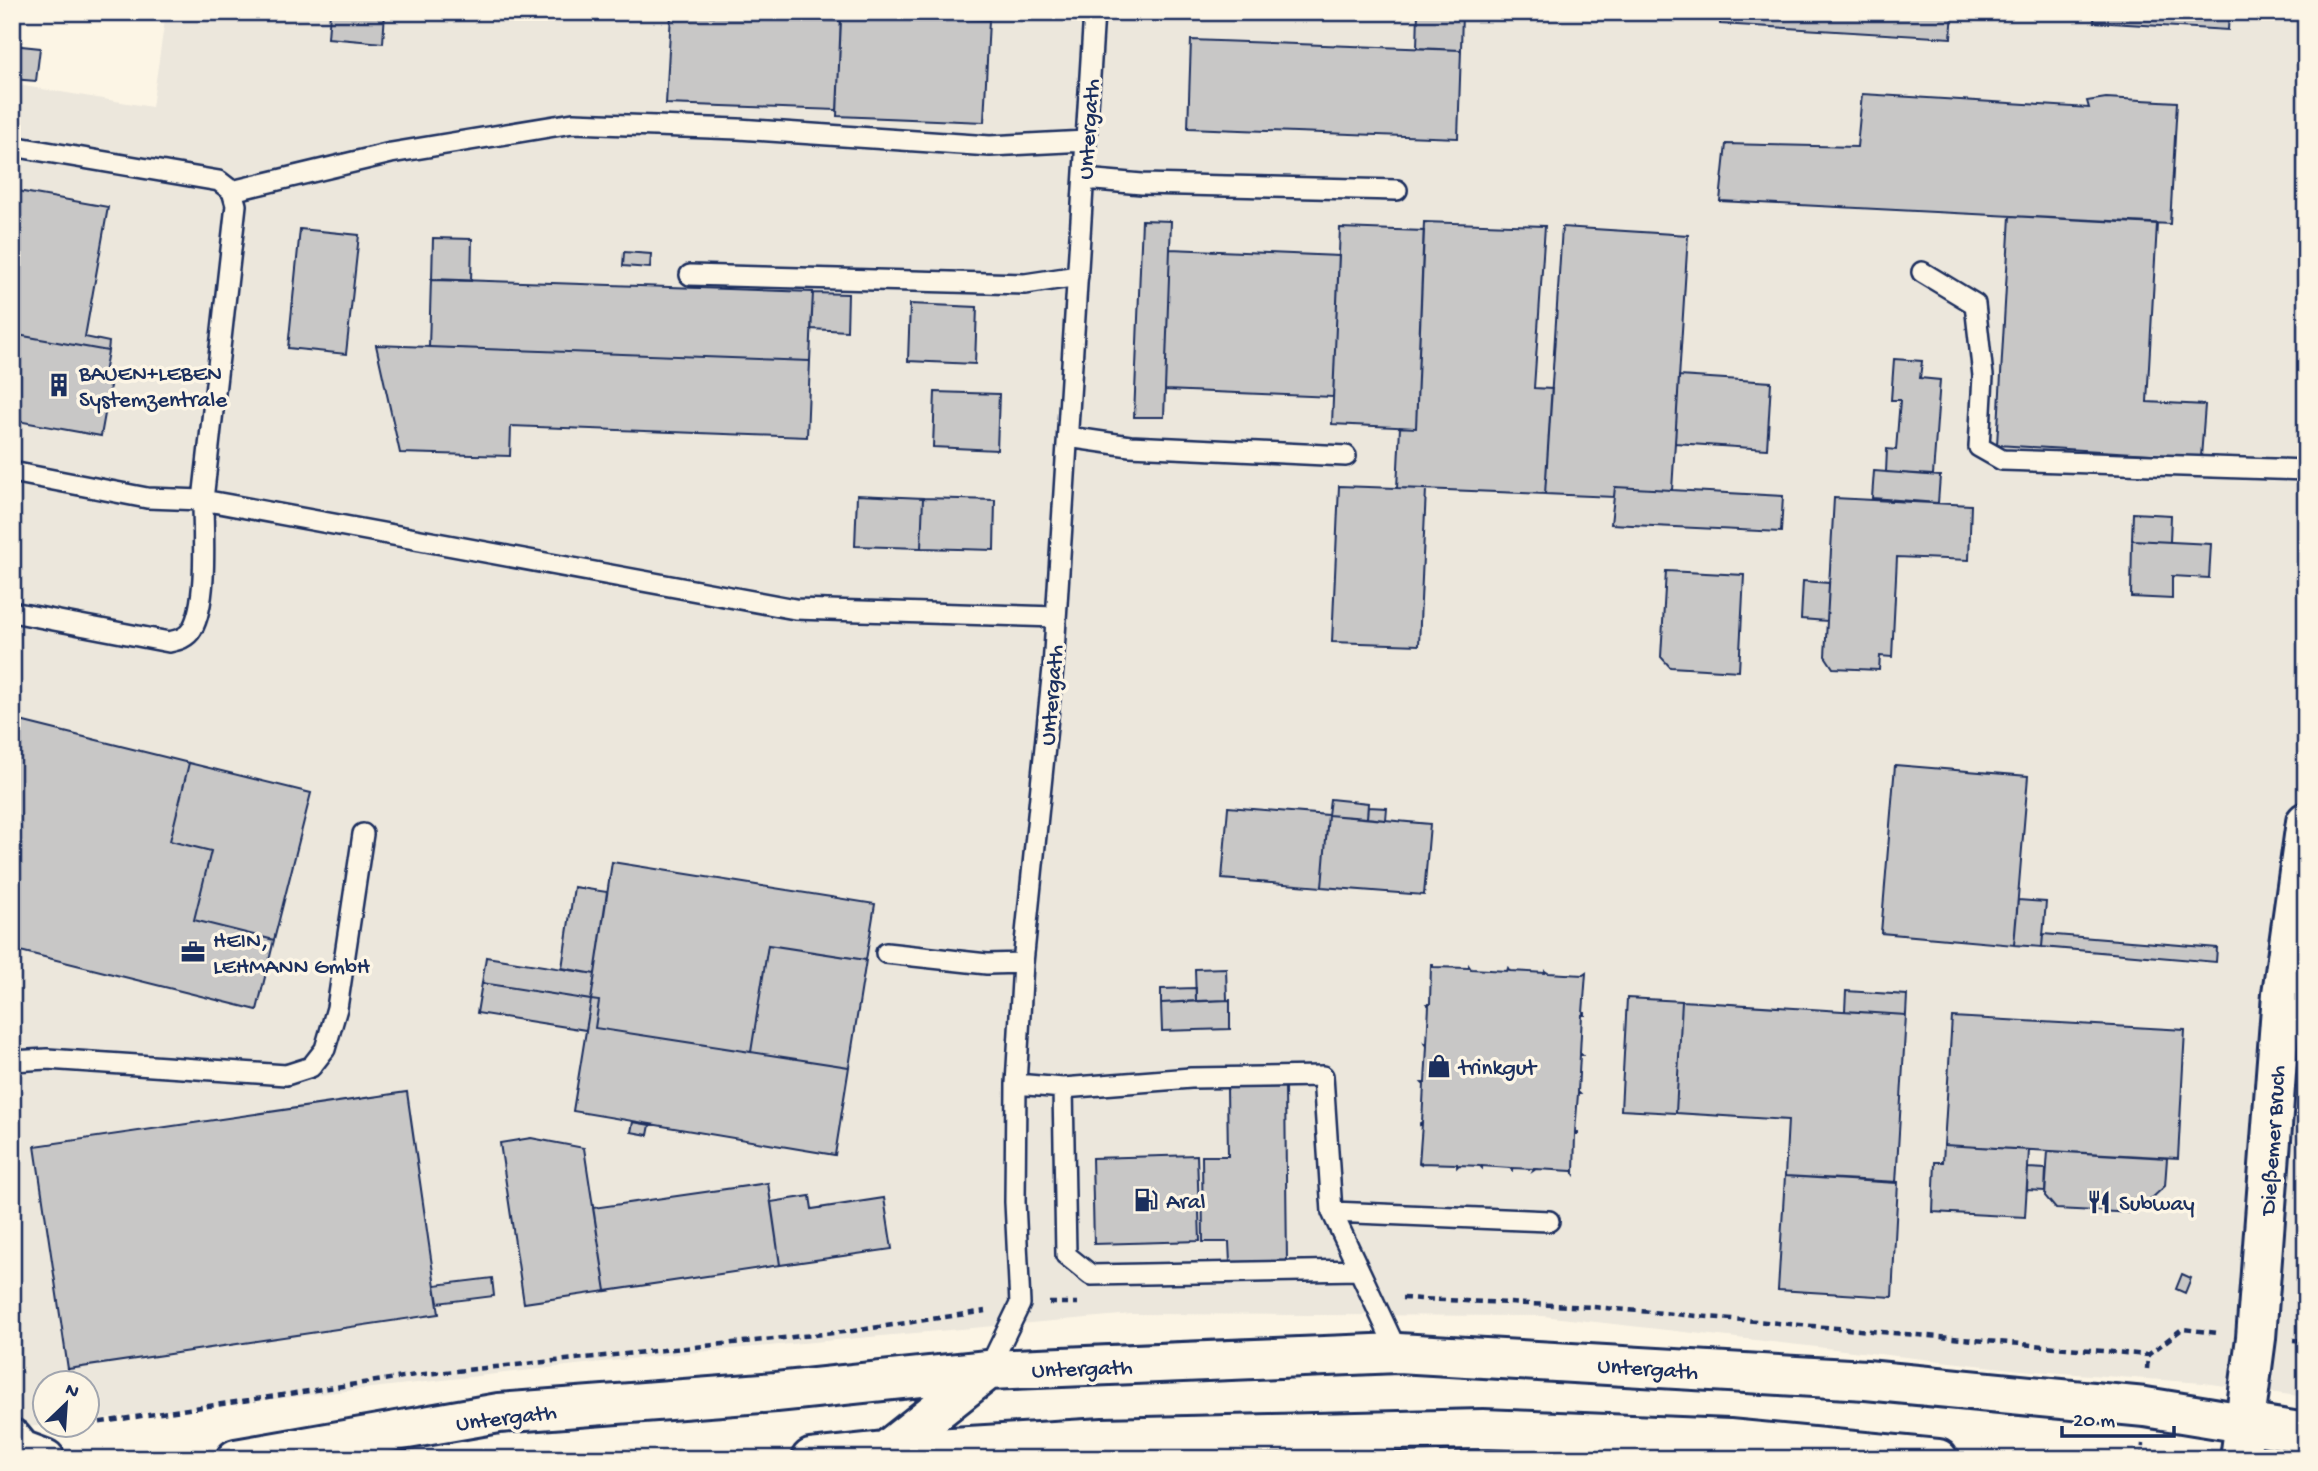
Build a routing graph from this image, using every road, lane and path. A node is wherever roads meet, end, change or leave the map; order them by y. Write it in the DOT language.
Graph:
graph roads {
  1 [pos="1094,12"];
  2 [pos="1086,141"];
  3 [pos="12,146"];
  4 [pos="1084,179"];
  5 [pos="1397,190"];
  6 [pos="232,191"];
  7 [pos="1922,272"];
  8 [pos="690,275"];
  9 [pos="1078,276"];
  10 [pos="1068,437"];
  11 [pos="1346,456"];
  12 [pos="2306,470"];
  13 [pos="12,472"];
  14 [pos="203,500"];
  15 [pos="12,612"];
  16 [pos="1056,617"];
  17 [pos="2306,822"];
  18 [pos="363,834"];
  19 [pos="886,953"];
  20 [pos="1023,963"];
  21 [pos="12,1061"];
  22 [pos="1016,1084"];
  23 [pos="1063,1088"];
  24 [pos="1332,1212"];
  25 [pos="1549,1221"];
  26 [pos="1359,1270"];
  27 [pos="2256,1338"];
  28 [pos="2306,1340"];
  29 [pos="1398,1353"];
  30 [pos="988,1370"];
  31 [pos="2145,1407"];
  32 [pos="2306,1433"];
  33 [pos="12,1439"];
  34 [pos="2242,1442"];
  35 [pos="886,1451"];
  36 [pos="45,1459"];
  37 [pos="236,1459"];
  38 [pos="811,1459"];
  39 [pos="1938,1459"];
  40 [pos="2142,1459"];
  1 -- 2 [label="lane, Untergath"];
  2 -- 4 [label="lane, Untergath"];
  2 -- 6 [label="lane"];
  3 -- 6 [label="lane"];
  4 -- 5 [label="lane"];
  4 -- 9 [label="lane, Untergath"];
  6 -- 14 [label="lane"];
  7 -- 12 [label="lane"];
  8 -- 9 [label="lane"];
  9 -- 10 [label="lane, Untergath"];
  10 -- 11 [label="lane"];
  10 -- 16 [label="lane, Untergath"];
  13 -- 14 [label="lane"];
  14 -- 15 [label="lane"];
  14 -- 16 [label="lane"];
  16 -- 20 [label="lane, Untergath"];
  17 -- 27 [label="main road, Dießemer Bruch"];
  18 -- 21 [label="lane"];
  19 -- 20 [label="lane"];
  20 -- 22 [label="lane, Untergath"];
  22 -- 23 [label="lane"];
  22 -- 30 [label="lane, Untergath"];
  23 -- 24 [label="lane"];
  23 -- 26 [label="lane"];
  24 -- 25 [label="lane"];
  24 -- 26 [label="lane"];
  26 -- 29 [label="lane"];
  27 -- 28 [label="path"];
  27 -- 31 [label="path"];
  27 -- 34 [label="main road, Dießemer Bruch"];
  29 -- 30 [label="main road, Untergath"];
  29 -- 31 [label="main road, Untergath"];
  30 -- 35 [label="main road, Untergath"];
  30 -- 37 [label="main road, Untergath"];
  31 -- 34 [label="main road, Untergath"];
  31 -- 40 [label="path"];
  32 -- 34 [label="main road, Untergath"];
  33 -- 36 [label="main road"];
  35 -- 38 [label="main road"];
  35 -- 39 [label="main road"];
}
